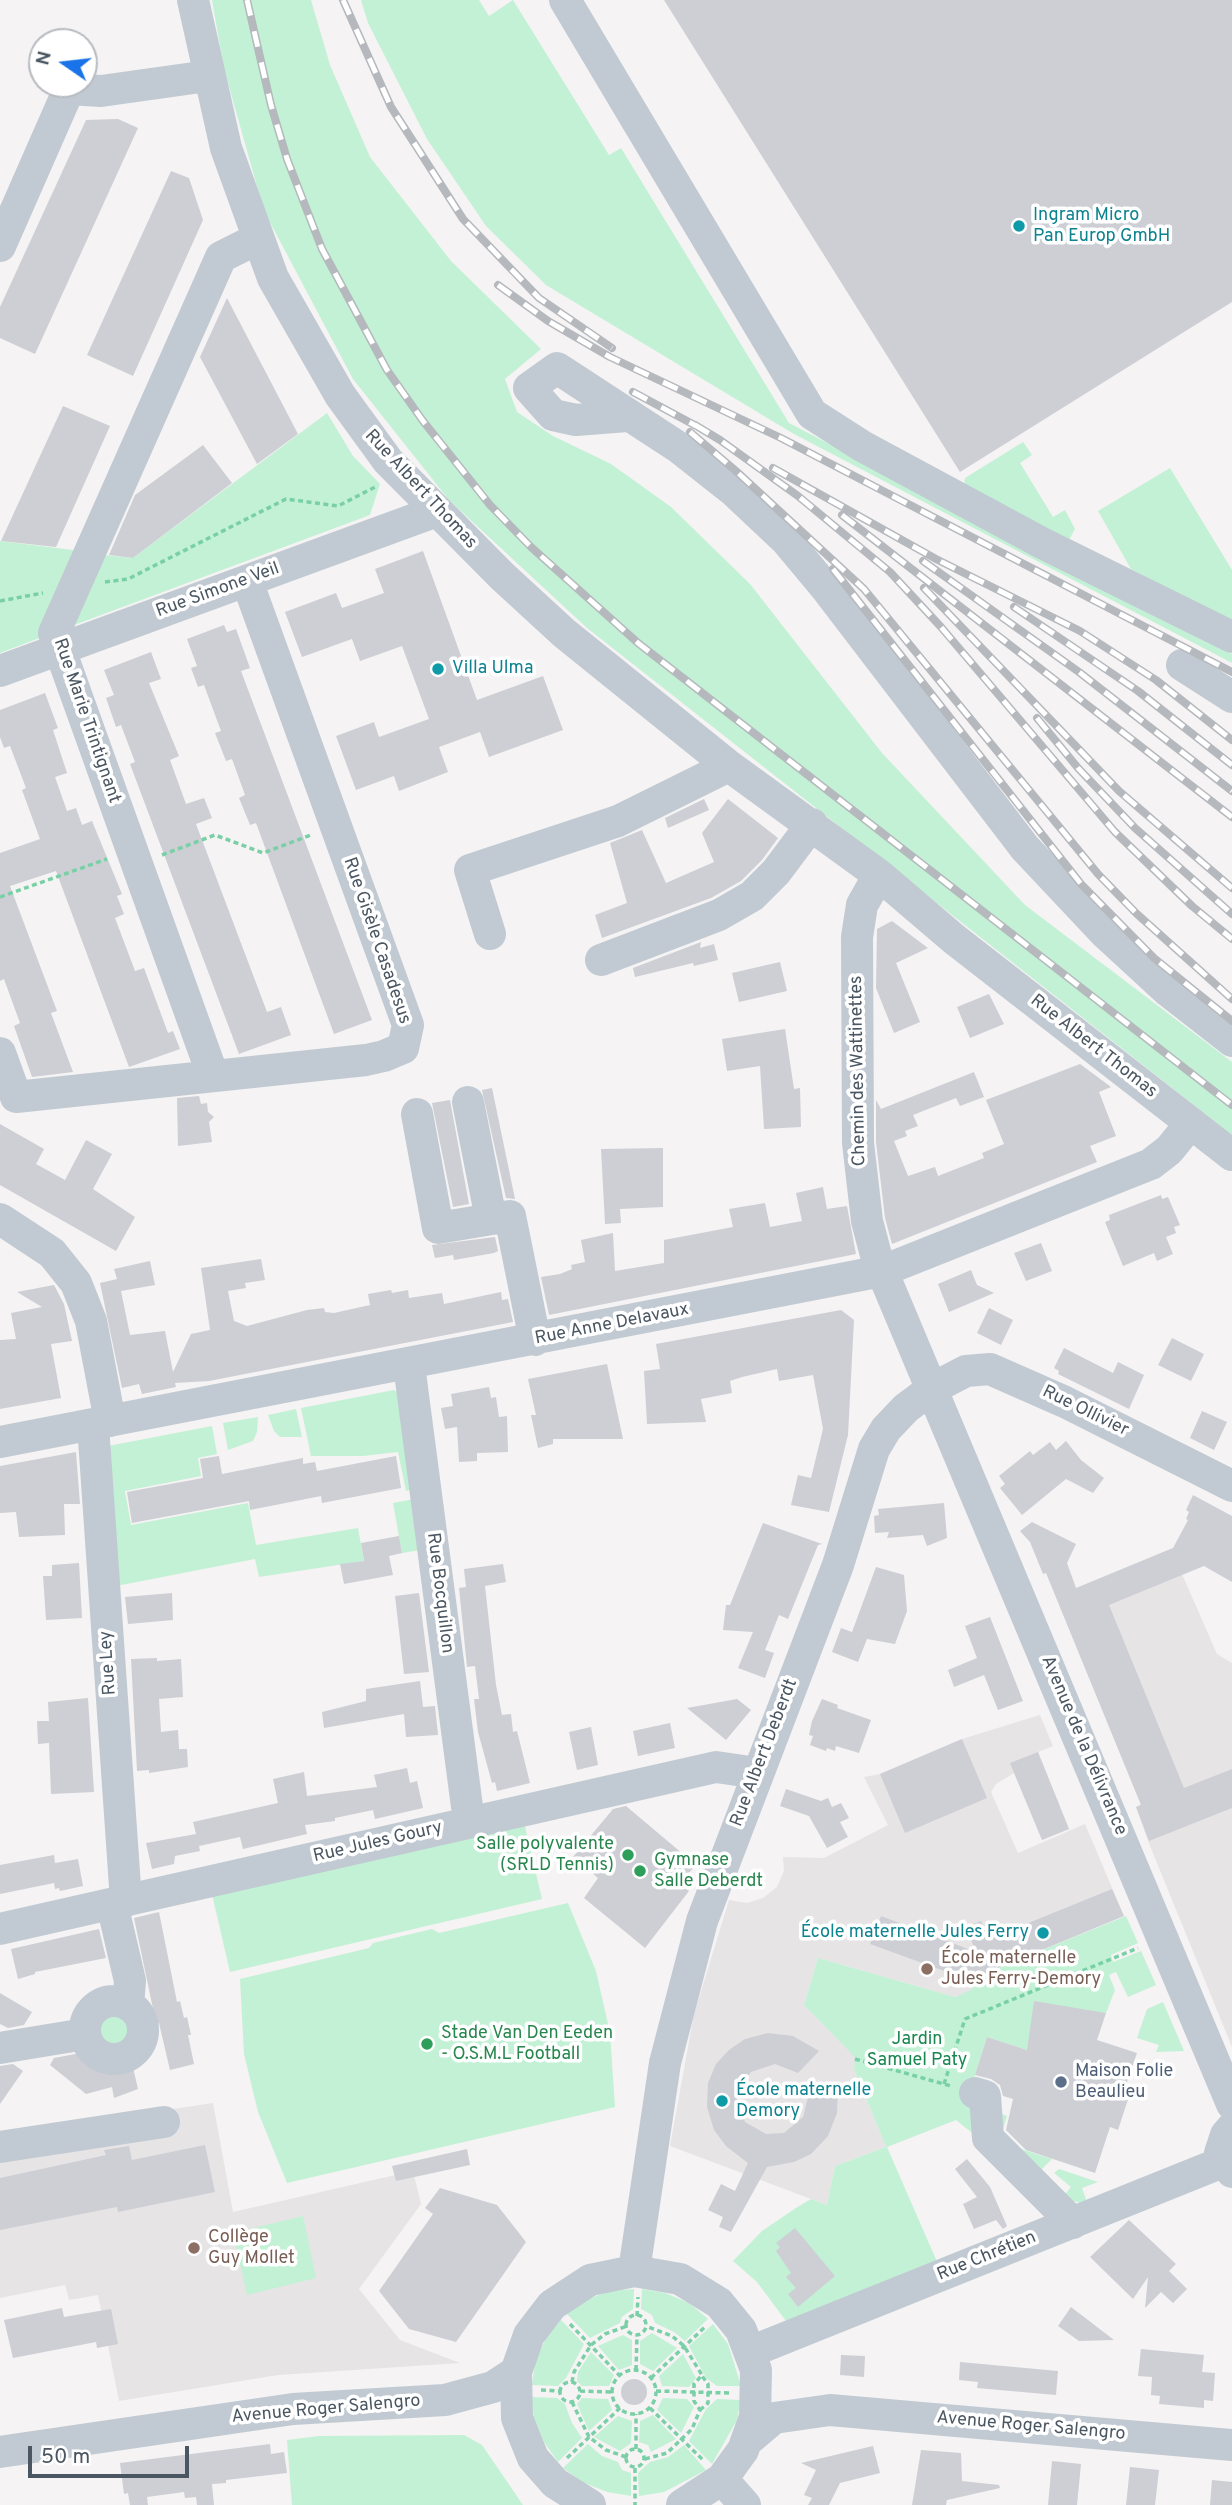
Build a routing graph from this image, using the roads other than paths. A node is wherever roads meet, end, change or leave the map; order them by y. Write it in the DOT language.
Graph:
graph roads {
  1 [pos="193,0"];
  2 [pos="565,0"];
  3 [pos="208,76"];
  4 [pos="257,239"];
  5 [pos="0,246"];
  6 [pos="626,416"];
  7 [pos="436,511"];
  8 [pos="247,581"];
  9 [pos="1232,637"];
  10 [pos="59,649"];
  11 [pos="1182,665"];
  12 [pos="0,671"];
  13 [pos="1232,698"];
  14 [pos="729,766"];
  15 [pos="809,828"];
  16 [pos="875,882"];
  17 [pos="490,934"];
  18 [pos="601,960"];
  19 [pos="1232,1041"];
  20 [pos="0,1053"];
  21 [pos="213,1076"];
  22 [pos="468,1102"];
  23 [pos="417,1114"];
  24 [pos="1191,1123"];
  25 [pos="1232,1155"];
  26 [pos="0,1219"];
  27 [pos="491,1219"];
  28 [pos="882,1270"];
  29 [pos="535,1340"];
  30 [pos="410,1365"];
  31 [pos="933,1388"];
  32 [pos="101,1423"];
  33 [pos="0,1442"];
  34 [pos="1232,1486"];
  35 [pos="757,1773"];
  36 [pos="469,1822"];
  37 [pos="119,1903"];
  38 [pos="0,1929"];
  39 [pos="128,2005"];
  40 [pos="85,2034"];
  41 [pos="0,2048"];
  42 [pos="975,2093"];
  43 [pos="1232,2104"];
  44 [pos="164,2122"];
  45 [pos="1232,2128"];
  46 [pos="0,2147"];
  47 [pos="1228,2167"];
  48 [pos="1073,2223"];
  49 [pos="634,2271"];
  50 [pos="753,2361"];
  51 [pos="516,2371"];
  52 [pos="444,2400"];
  53 [pos="831,2410"];
  54 [pos="519,2427"];
  55 [pos="748,2440"];
  56 [pos="1232,2445"];
  57 [pos="0,2452"];
  58 [pos="722,2479"];
  59 [pos="590,2505"];
  60 [pos="682,2505"];
  61 [pos="745,2505"];
  1 -- 3 [label="street, Rue Albert Thomas"];
  2 -- 9 [label="street"];
  3 -- 4 [label="street, Rue Albert Thomas"];
  3 -- 5 [label="street"];
  4 -- 7 [label="street, Rue Albert Thomas"];
  4 -- 10 [label="street, Rue Marie Trintignant"];
  6 -- 19 [label="street"];
  7 -- 8 [label="street, Rue Simone Veil"];
  7 -- 14 [label="street, Rue Albert Thomas"];
  8 -- 10 [label="street, Rue Simone Veil"];
  8 -- 21 [label="street, Rue Gisèle Casadesus"];
  10 -- 12 [label="street, Rue Simone Veil"];
  10 -- 21 [label="street, Rue Marie Trintignant"];
  11 -- 13 [label="street"];
  14 -- 15 [label="street, Rue Albert Thomas"];
  14 -- 17 [label="street"];
  15 -- 16 [label="street, Rue Albert Thomas"];
  15 -- 18 [label="street"];
  16 -- 24 [label="street, Rue Albert Thomas"];
  16 -- 28 [label="street, Chemin des Wattinettes"];
  20 -- 21 [label="street, Rue Gisèle Casadesus"];
  22 -- 27 [label="street"];
  23 -- 27 [label="street"];
  24 -- 25 [label="street, Rue Albert Thomas"];
  24 -- 28 [label="street, Rue Anne Delavaux"];
  26 -- 32 [label="street, Rue Ley"];
  27 -- 29 [label="street"];
  28 -- 29 [label="street, Rue Anne Delavaux"];
  28 -- 31 [label="street, Chemin des Wattinettes"];
  29 -- 30 [label="street, Rue Anne Delavaux"];
  30 -- 32 [label="street, Rue Anne Delavaux"];
  30 -- 36 [label="street, Rue Bocquillon"];
  31 -- 34 [label="street, Rue Ollivier"];
  31 -- 35 [label="street, Rue Albert Deberdt"];
  31 -- 43 [label="street, Avenue de la Délivrance"];
  32 -- 33 [label="street, Rue Anne Delavaux"];
  32 -- 37 [label="street, Rue Ley"];
  35 -- 36 [label="street, Rue Jules Goury"];
  35 -- 49 [label="street, Rue Albert Deberdt"];
  36 -- 37 [label="street, Rue Jules Goury"];
  37 -- 38 [label="street, Rue Jules Goury"];
  37 -- 39 [label="street, Rue Ley"];
  39 -- 40 [label="street"];
  39 -- 40 [label="street"];
  40 -- 41 [label="street"];
  42 -- 48 [label="street"];
  44 -- 46 [label="street"];
  45 -- 47 [label="street"];
  47 -- 48 [label="street, Rue Chrétien"];
  48 -- 50 [label="street, Rue Chrétien"];
  49 -- 50 [label="street"];
  49 -- 51 [label="street"];
  50 -- 53 [label="street, Avenue Roger Salengro"];
  50 -- 55 [label="street"];
  51 -- 52 [label="street, Avenue Roger Salengro"];
  51 -- 54 [label="street"];
  52 -- 54 [label="street, Avenue Roger Salengro"];
  52 -- 57 [label="street, Avenue Roger Salengro"];
  53 -- 55 [label="street, Avenue Roger Salengro"];
  53 -- 56 [label="street, Avenue Roger Salengro"];
  54 -- 59 [label="street"];
  55 -- 58 [label="street"];
  58 -- 60 [label="street"];
  58 -- 61 [label="street"];
}
